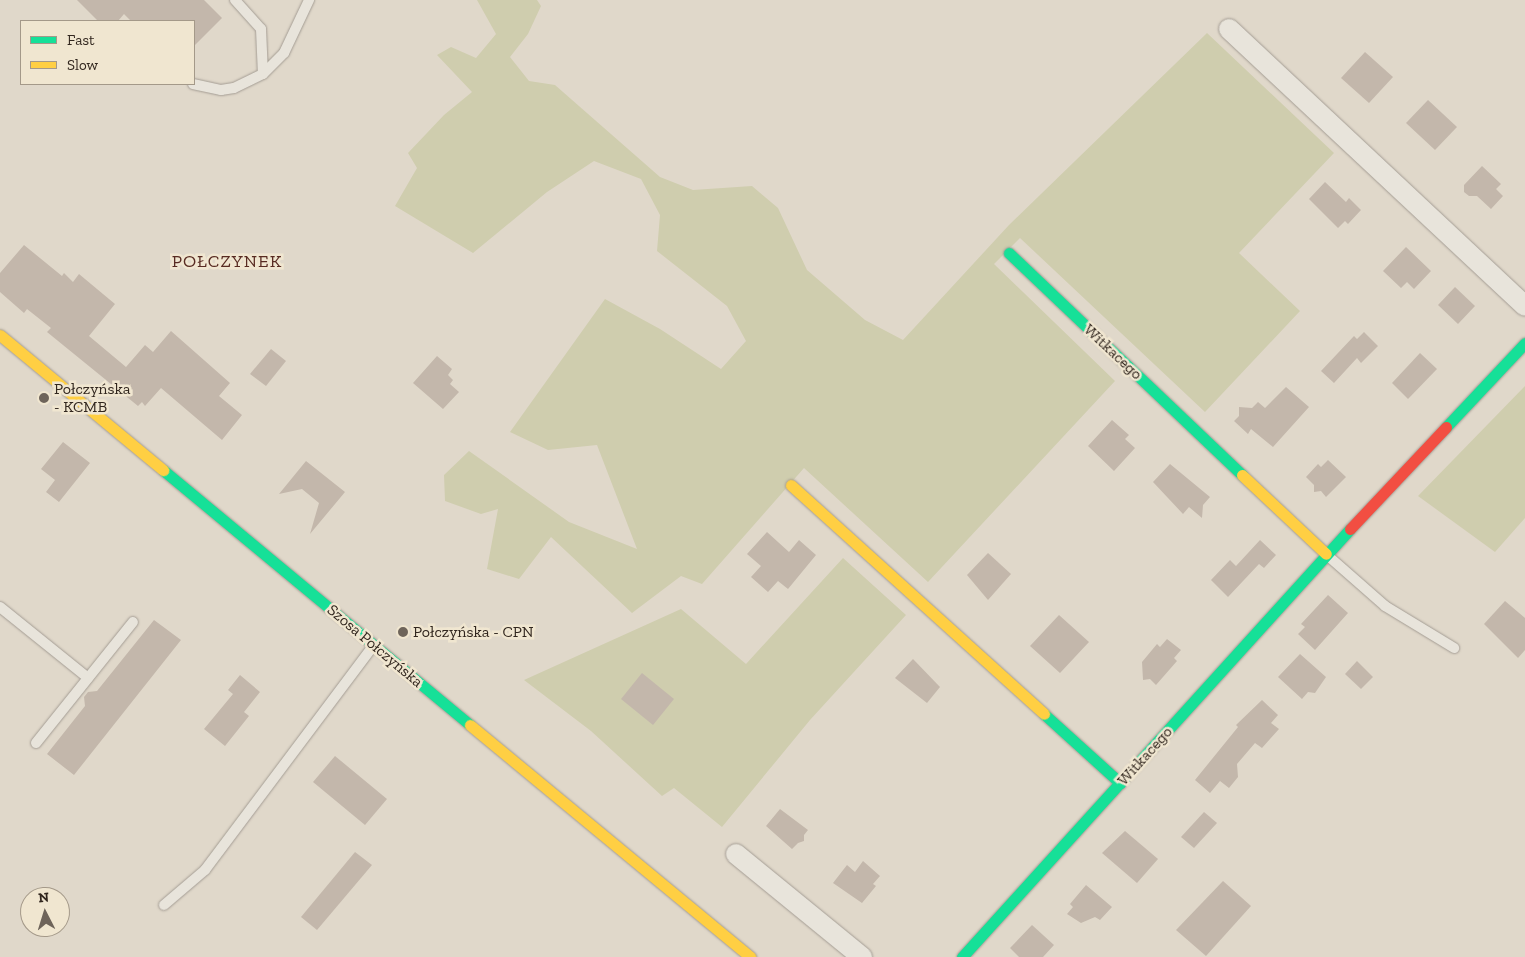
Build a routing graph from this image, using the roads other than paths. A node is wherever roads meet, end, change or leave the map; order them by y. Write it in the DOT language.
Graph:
graph roads {
  1 [pos="235,0"];
  2 [pos="309,0"];
  3 [pos="1230,28"];
  4 [pos="263,74"];
  5 [pos="195,84"];
  6 [pos="1009,253"];
  7 [pos="1525,306"];
  8 [pos="0,335"];
  9 [pos="1525,343"];
  10 [pos="791,485"];
  11 [pos="1326,554"];
  12 [pos="0,607"];
  13 [pos="133,622"];
  14 [pos="374,646"];
  15 [pos="1454,648"];
  16 [pos="88,678"];
  17 [pos="36,743"];
  18 [pos="1120,783"];
  19 [pos="736,854"];
  20 [pos="164,904"];
  21 [pos="750,957"];
  22 [pos="862,957"];
  23 [pos="962,957"];
  1 -- 4 [label="lane"];
  2 -- 4 [label="lane"];
  3 -- 7 [label="street"];
  4 -- 5 [label="lane"];
  6 -- 11 [label="street, Witkacego"];
  8 -- 14 [label="street, Szosa Połczyńska"];
  9 -- 11 [label="street, Witkacego"];
  10 -- 18 [label="street"];
  11 -- 15 [label="lane"];
  11 -- 18 [label="street, Witkacego"];
  12 -- 16 [label="lane"];
  13 -- 16 [label="lane"];
  14 -- 20 [label="lane"];
  14 -- 21 [label="street, Szosa Połczyńska"];
  16 -- 17 [label="lane"];
  18 -- 23 [label="street, Witkacego"];
  19 -- 22 [label="street"];
}
